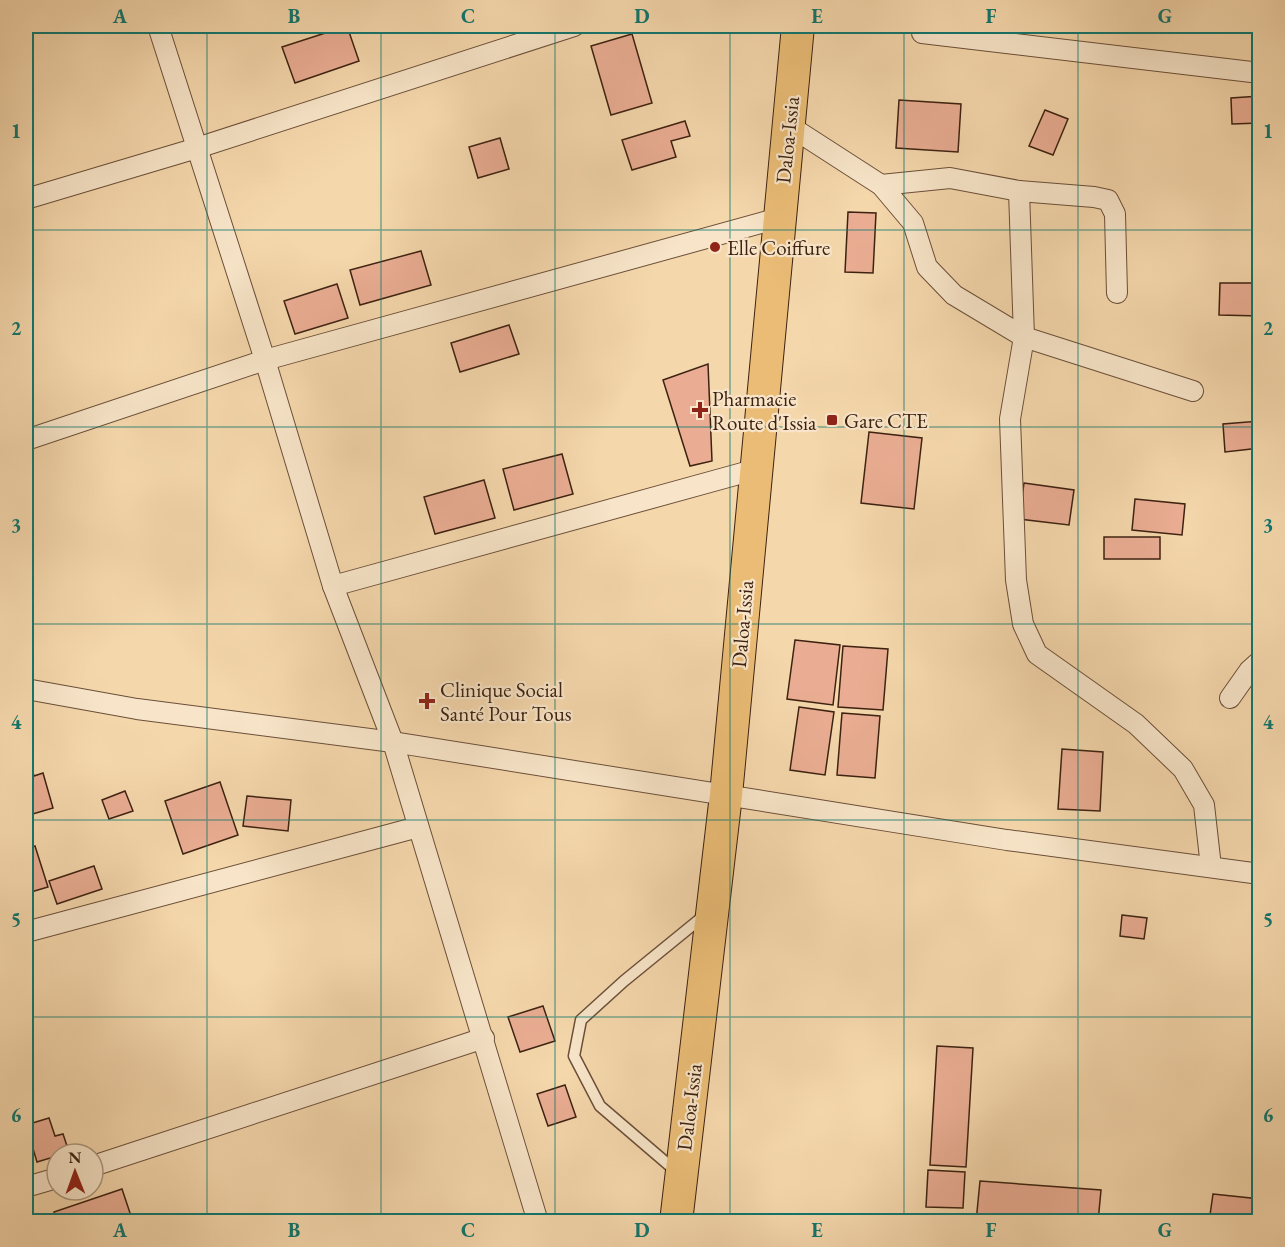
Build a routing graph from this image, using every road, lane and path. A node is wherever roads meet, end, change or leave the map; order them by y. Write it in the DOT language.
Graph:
graph roads {
  1 [pos="158,26"];
  2 [pos="574,26"];
  3 [pos="798,26"];
  4 [pos="922,33"];
  5 [pos="1260,73"];
  6 [pos="788,125"];
  7 [pos="197,148"];
  8 [pos="881,185"];
  9 [pos="1018,191"];
  10 [pos="26,199"];
  11 [pos="779,218"];
  12 [pos="1117,292"];
  13 [pos="1023,338"];
  14 [pos="265,360"];
  15 [pos="1193,391"];
  16 [pos="26,440"];
  17 [pos="757,469"];
  18 [pos="333,586"];
  19 [pos="1260,661"];
  20 [pos="26,689"];
  21 [pos="1230,698"];
  22 [pos="393,742"];
  23 [pos="726,795"];
  24 [pos="418,826"];
  25 [pos="1211,867"];
  26 [pos="1260,874"];
  27 [pos="712,909"];
  28 [pos="26,932"];
  29 [pos="484,1038"];
  30 [pos="105,1162"];
  31 [pos="681,1176"];
  32 [pos="45,1181"];
  33 [pos="26,1187"];
  34 [pos="538,1221"];
  35 [pos="676,1221"];
  1 -- 7 [label="street"];
  2 -- 7 [label="street"];
  3 -- 6 [label="main road, Daloa-Issia"];
  4 -- 5 [label="street"];
  6 -- 8 [label="street"];
  6 -- 11 [label="main road, Daloa-Issia"];
  7 -- 10 [label="street"];
  7 -- 14 [label="street"];
  8 -- 9 [label="street"];
  8 -- 13 [label="street"];
  9 -- 12 [label="street"];
  9 -- 13 [label="street"];
  11 -- 14 [label="street"];
  11 -- 17 [label="main road, Daloa-Issia"];
  13 -- 15 [label="street"];
  13 -- 25 [label="street"];
  14 -- 16 [label="street"];
  14 -- 18 [label="street"];
  17 -- 18 [label="street"];
  17 -- 23 [label="main road, Daloa-Issia"];
  18 -- 22 [label="street"];
  19 -- 21 [label="street"];
  20 -- 22 [label="street"];
  22 -- 23 [label="street"];
  22 -- 24 [label="street"];
  23 -- 25 [label="street"];
  23 -- 27 [label="main road, Daloa-Issia"];
  24 -- 28 [label="street"];
  24 -- 29 [label="street"];
  25 -- 26 [label="street"];
  27 -- 31 [label="main road, Daloa-Issia"];
  27 -- 31 [label="lane"];
  29 -- 30 [label="street"];
  29 -- 34 [label="street"];
  31 -- 35 [label="main road, Daloa-Issia"];
  32 -- 33 [label="street"];
}
